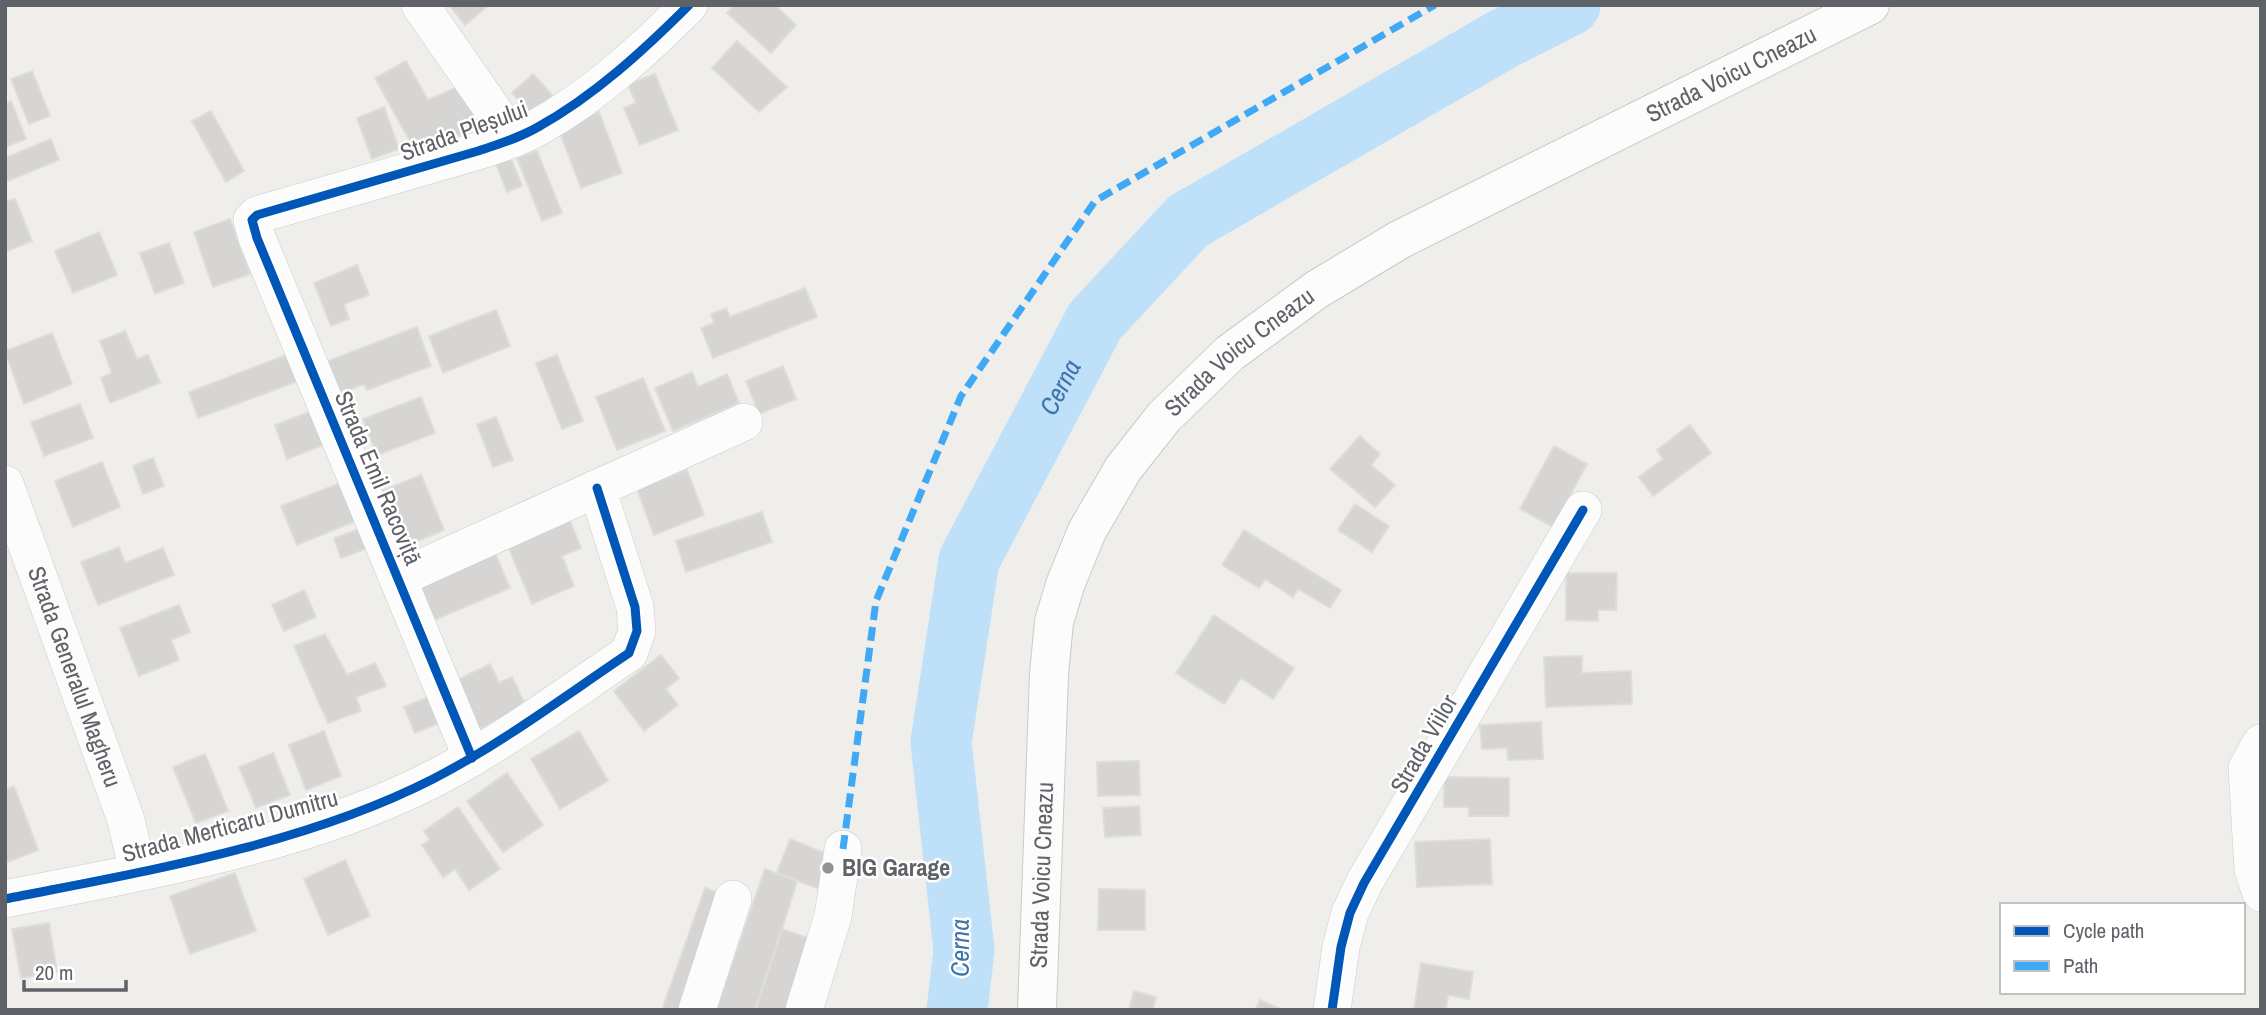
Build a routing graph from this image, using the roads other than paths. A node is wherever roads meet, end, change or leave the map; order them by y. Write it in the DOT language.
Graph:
graph roads {
  1 [pos="420,5"];
  2 [pos="689,5"];
  3 [pos="1870,5"];
  4 [pos="513,139"];
  5 [pos="257,215"];
  6 [pos="744,422"];
  7 [pos="5,484"];
  8 [pos="597,488"];
  9 [pos="1583,510"];
  10 [pos="399,578"];
  11 [pos="2261,743"];
  12 [pos="472,758"];
  13 [pos="843,849"];
  14 [pos="138,872"];
  15 [pos="2261,893"];
  16 [pos="5,899"];
  17 [pos="733,899"];
  18 [pos="697,1010"];
  19 [pos="804,1010"];
  20 [pos="1037,1010"];
  21 [pos="1332,1010"];
  1 -- 4 [label="street"];
  2 -- 4 [label="street, Strada Pleșului"];
  3 -- 20 [label="main road, Strada Voicu Cneazu"];
  4 -- 5 [label="street, Strada Pleșului"];
  5 -- 10 [label="street, Strada Emil Racoviță"];
  6 -- 8 [label="street"];
  7 -- 14 [label="street, Strada Generalul Magheru"];
  8 -- 10 [label="street"];
  8 -- 12 [label="street, Strada Merticaru Dumitru"];
  9 -- 21 [label="street, Strada Viilor"];
  10 -- 12 [label="street, Strada Emil Racoviță"];
  11 -- 15 [label="street"];
  12 -- 14 [label="street, Strada Merticaru Dumitru"];
  13 -- 19 [label="street"];
  14 -- 16 [label="street, Strada Merticaru Dumitru"];
  17 -- 18 [label="street"];
}
